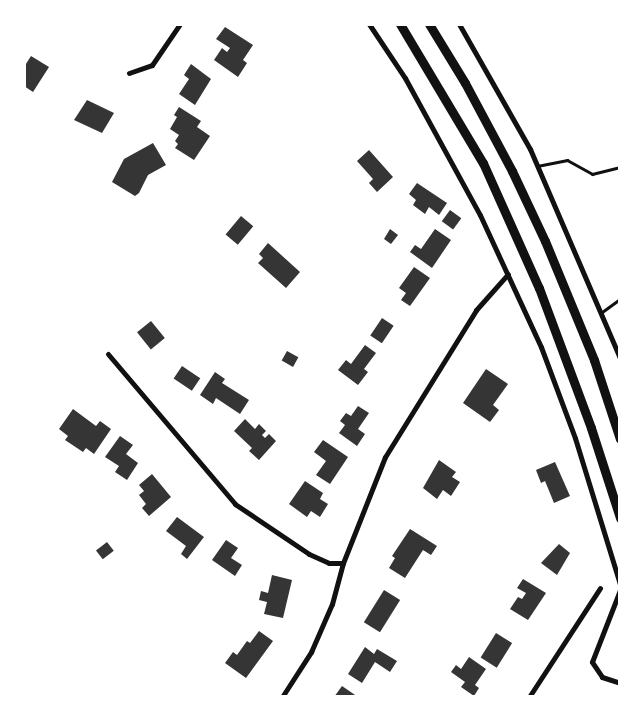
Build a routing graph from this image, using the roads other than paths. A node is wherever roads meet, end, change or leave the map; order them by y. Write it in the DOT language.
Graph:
graph roads {
  1 [pos="180,24"];
  2 [pos="369,24"];
  3 [pos="400,24"];
  4 [pos="429,24"];
  5 [pos="459,24"];
  6 [pos="129,73"];
  7 [pos="537,166"];
  8 [pos="620,167"];
  9 [pos="508,274"];
  10 [pos="620,299"];
  11 [pos="602,312"];
  12 [pos="108,354"];
  13 [pos="620,358"];
  14 [pos="620,439"];
  15 [pos="620,518"];
  16 [pos="343,562"];
  17 [pos="620,584"];
  18 [pos="600,588"];
  19 [pos="620,590"];
  20 [pos="620,683"];
  21 [pos="282,697"];
  22 [pos="529,697"];
  1 -- 6 [label="street"];
  2 -- 9 [label="street"];
  3 -- 15 [label="highway"];
  4 -- 14 [label="highway"];
  5 -- 7 [label="street"];
  7 -- 8 [label="lane"];
  7 -- 11 [label="street"];
  9 -- 16 [label="street"];
  9 -- 17 [label="street"];
  10 -- 11 [label="lane"];
  11 -- 13 [label="street"];
  12 -- 16 [label="street"];
  16 -- 21 [label="street"];
  18 -- 22 [label="street"];
  19 -- 20 [label="street"];
}
